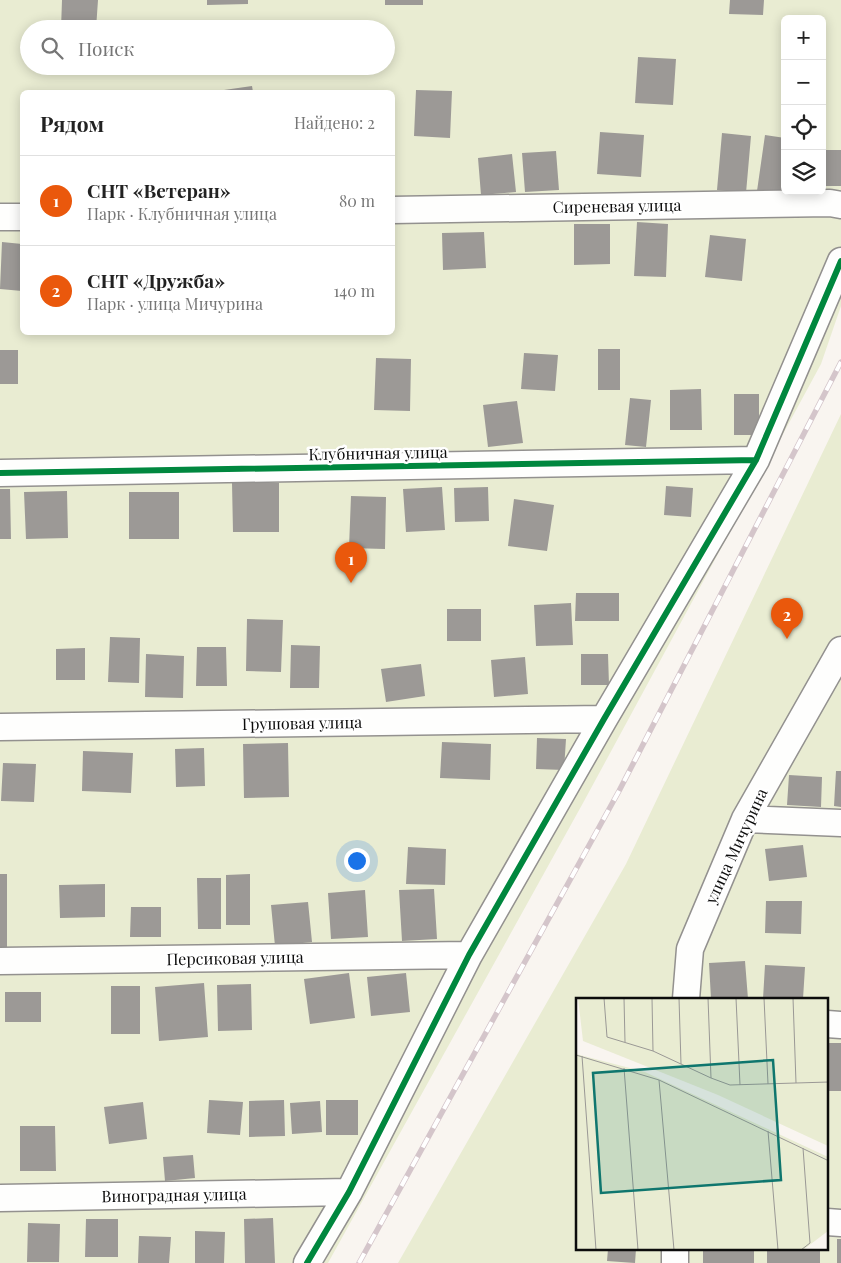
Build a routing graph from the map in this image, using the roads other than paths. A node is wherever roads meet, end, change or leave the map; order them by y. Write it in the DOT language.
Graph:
graph roads {
  1 [pos="841,205"];
  2 [pos="395,210"];
  3 [pos="0,217"];
  4 [pos="20,217"];
  5 [pos="841,261"];
  6 [pos="756,460"];
  7 [pos="0,473"];
  8 [pos="841,650"];
  9 [pos="604,719"];
  10 [pos="0,727"];
  11 [pos="745,819"];
  12 [pos="841,823"];
  13 [pos="469,955"];
  14 [pos="0,961"];
  15 [pos="686,998"];
  16 [pos="828,1024"];
  17 [pos="841,1025"];
  18 [pos="349,1192"];
  19 [pos="0,1198"];
  20 [pos="828,1222"];
  21 [pos="841,1223"];
  22 [pos="675,1250"];
  23 [pos="307,1263"];
  24 [pos="675,1263"];
  1 -- 2 [label="street, Сиреневая улица"];
  3 -- 4 [label="street"];
  5 -- 6 [label="street"];
  6 -- 7 [label="street, Клубничная улица"];
  6 -- 9 [label="street"];
  8 -- 11 [label="street, улица Мичурина"];
  9 -- 10 [label="street, Грушовая улица"];
  9 -- 13 [label="street"];
  11 -- 12 [label="street"];
  11 -- 15 [label="street, улица Мичурина"];
  13 -- 14 [label="street, Персиковая улица"];
  13 -- 18 [label="street"];
  16 -- 17 [label="street"];
  18 -- 19 [label="street, Виноградная улица"];
  18 -- 23 [label="street"];
  20 -- 21 [label="street"];
  22 -- 24 [label="street"];
}
